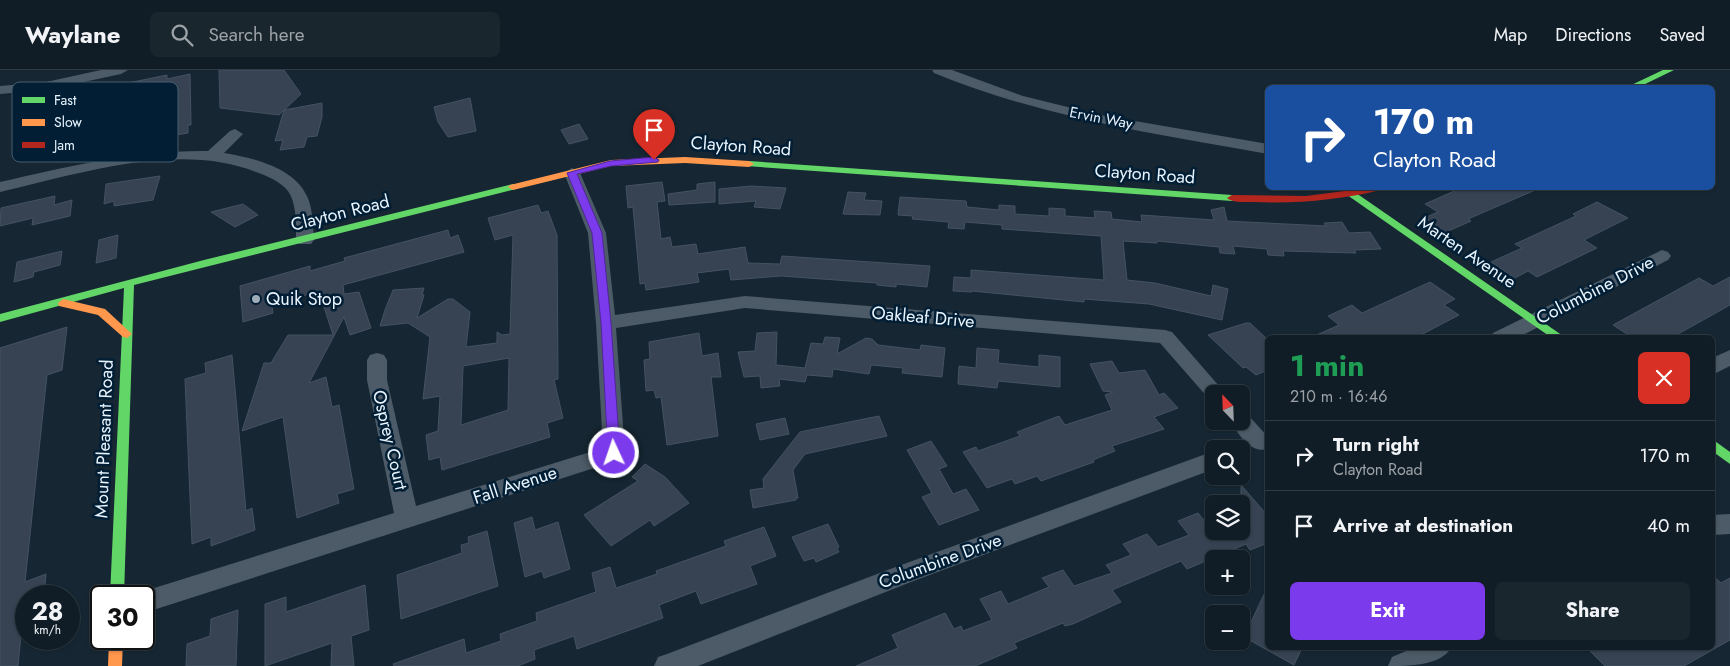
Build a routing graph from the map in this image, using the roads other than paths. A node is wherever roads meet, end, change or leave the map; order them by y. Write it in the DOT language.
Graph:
graph roads {
  1 [pos="121,70"];
  2 [pos="939,70"];
  3 [pos="1670,70"];
  4 [pos="65,82"];
  5 [pos="1635,85"];
  6 [pos="235,134"];
  7 [pos="1265,148"];
  8 [pos="213,155"];
  9 [pos="178,156"];
  10 [pos="116,162"];
  11 [pos="572,173"];
  12 [pos="0,187"];
  13 [pos="1369,190"];
  14 [pos="1352,194"];
  15 [pos="305,240"];
  16 [pos="1662,256"];
  17 [pos="129,283"];
  18 [pos="59,302"];
  19 [pos="0,318"];
  20 [pos="1535,320"];
  21 [pos="606,323"];
  22 [pos="128,334"];
  23 [pos="1506,335"];
  24 [pos="1557,335"];
  25 [pos="1730,357"];
  26 [pos="377,360"];
  27 [pos="1715,366"];
  28 [pos="1208,385"];
  29 [pos="1247,430"];
  30 [pos="1256,444"];
  31 [pos="1715,446"];
  32 [pos="1730,459"];
  33 [pos="1205,463"];
  34 [pos="407,519"];
  35 [pos="1730,524"];
  36 [pos="1715,525"];
  37 [pos="117,585"];
  38 [pos="155,599"];
  39 [pos="116,650"];
  40 [pos="1434,650"];
  41 [pos="115,666"];
  42 [pos="667,666"];
  43 [pos="1401,666"];
  1 -- 4 [label="street"];
  2 -- 7 [label="street, Ervin Way"];
  3 -- 5 [label="street"];
  6 -- 8 [label="street"];
  8 -- 9 [label="street"];
  8 -- 15 [label="street"];
  10 -- 12 [label="street"];
  11 -- 14 [label="street, Clayton Road"];
  11 -- 15 [label="street, Clayton Road"];
  11 -- 21 [label="street, Fall Avenue"];
  13 -- 14 [label="street, Clayton Road"];
  14 -- 20 [label="street, Marten Avenue"];
  15 -- 17 [label="street, Clayton Road"];
  16 -- 20 [label="street, Columbine Drive"];
  17 -- 18 [label="street, Clayton Road"];
  17 -- 22 [label="street, Mount Pleasant Road"];
  18 -- 19 [label="street, Clayton Road"];
  18 -- 22 [label="street"];
  20 -- 23 [label="street, Columbine Drive"];
  20 -- 24 [label="street, Marten Avenue"];
  21 -- 28 [label="street, Oakleaf Drive"];
  21 -- 34 [label="street, Fall Avenue"];
  22 -- 37 [label="street, Mount Pleasant Road"];
  25 -- 27 [label="street"];
  26 -- 34 [label="street, Osprey Court"];
  29 -- 30 [label="street"];
  31 -- 32 [label="street"];
  33 -- 42 [label="street, Columbine Drive"];
  34 -- 38 [label="street, Fall Avenue"];
  35 -- 36 [label="street"];
  39 -- 41 [label="street"];
  40 -- 43 [label="street"];
}
